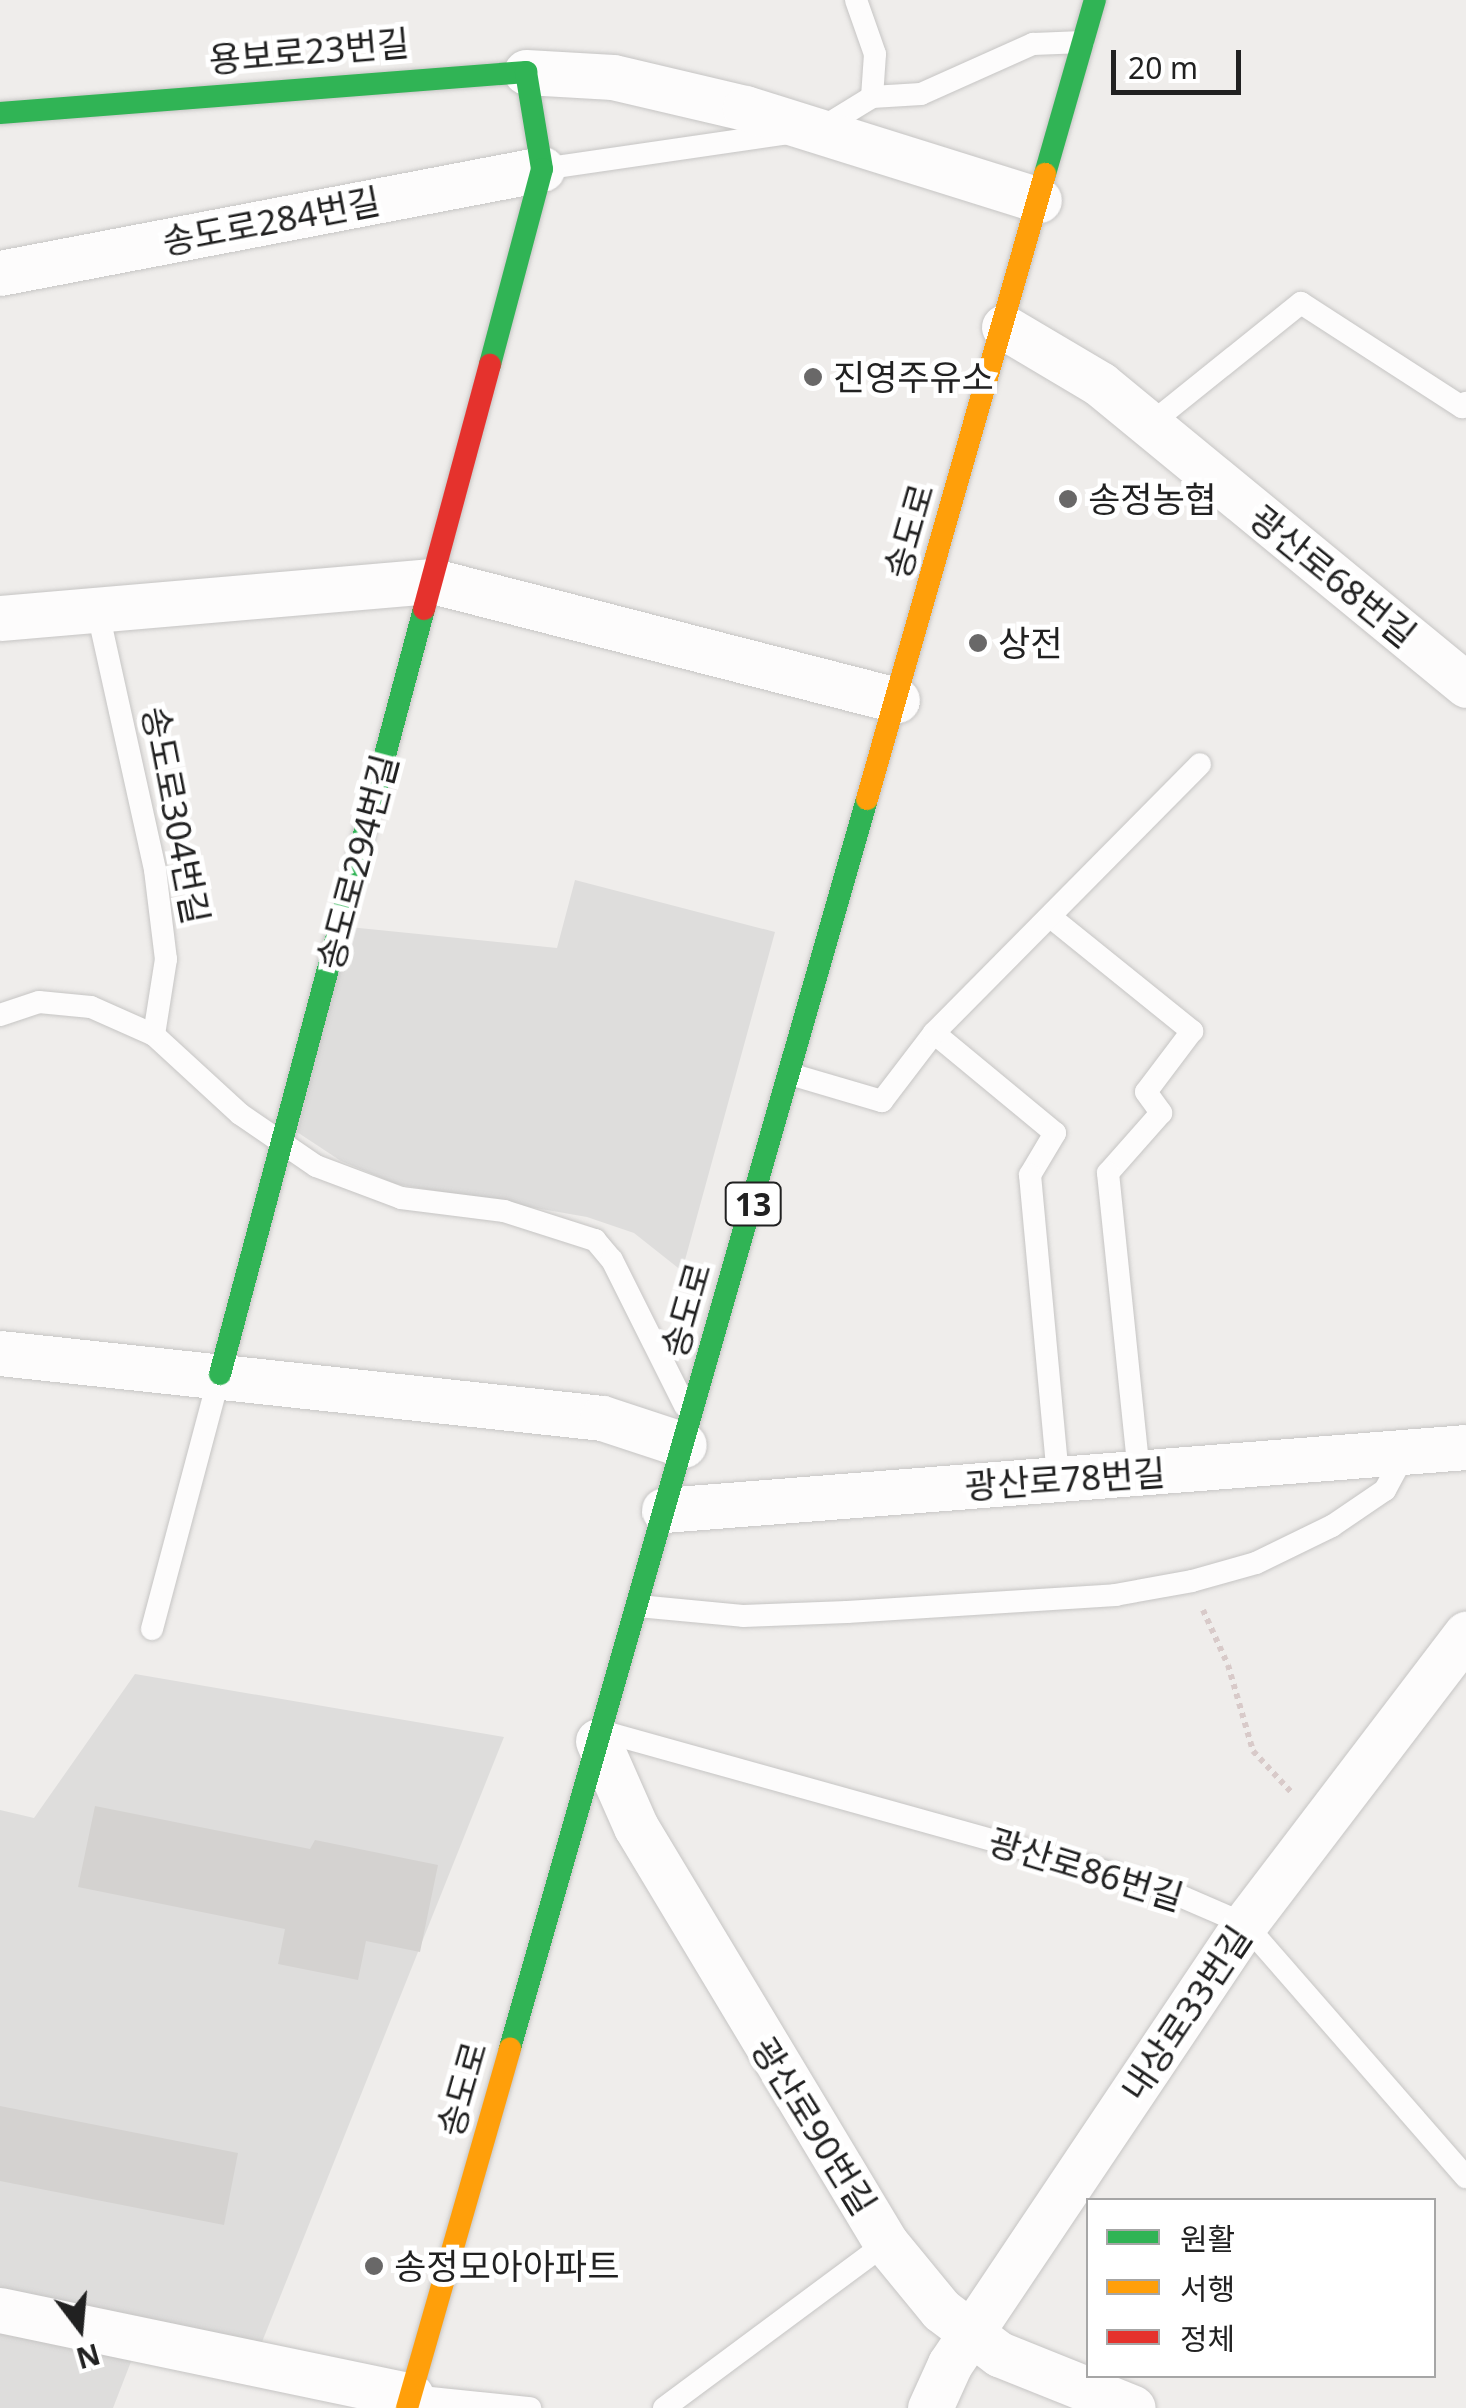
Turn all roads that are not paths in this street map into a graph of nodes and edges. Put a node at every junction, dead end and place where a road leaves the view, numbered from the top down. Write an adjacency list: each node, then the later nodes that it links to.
1 (856, 0): 5 (lane)
2 (1095, 0): 3 (main road, 송도로 / 13)
3 (1083, 42): 5 (lane); 9 (main road, 송도로 / 13)
4 (526, 72): 6 (main road, 용보로23번길); 7 (street); 8 (main road)
5 (872, 97): 7 (lane)
6 (0, 113)
7 (816, 130): 8 (lane); 9 (street)
8 (542, 170): 10 (street, 송도로284번길); 14 (main road, 송도로294번길)
9 (1038, 200): 11 (main road, 송도로 / 13)
10 (0, 274)
11 (1004, 326): 13 (street, 광산로68번길); 18 (main road, 송도로 / 13)
12 (1466, 403): 13 (lane)
13 (1150, 425): 17 (street, 광산로68번길)
14 (433, 581): 15 (street); 18 (street); 25 (main road, 송도로294번길)
15 (98, 608): 16 (street); 23 (lane, 송도로304번길)
16 (0, 618)
17 (1466, 685)
18 (897, 700): 24 (main road, 송도로 / 13)
19 (1200, 764): 20 (lane)
20 (1053, 920): 22 (lane); 31 (lane)
21 (0, 1015): 23 (lane)
22 (934, 1033): 24 (lane); 32 (lane)
23 (154, 1035): 25 (lane)
24 (790, 1074): 28 (main road, 송도로 / 13)
25 (282, 1144): 27 (main road); 28 (lane)
26 (0, 1353): 27 (street)
27 (220, 1374): 28 (street); 35 (lane)
28 (687, 1431): 33 (main road, 송도로 / 13)
29 (1466, 1447): 30 (street, 광산로78번길)
30 (1406, 1452): 31 (street, 광산로78번길); 34 (lane)
31 (1140, 1473): 32 (street, 광산로78번길)
32 (1058, 1479): 33 (street, 광산로78번길)
33 (664, 1510): 34 (main road, 송도로 / 13)
34 (638, 1606): 37 (main road, 송도로 / 13)
35 (152, 1629)
36 (1466, 1634): 38 (street, 내상로33번길)
37 (600, 1736): 38 (lane, 광산로86번길); 40 (street, 광산로90번길); 43 (main road, 송도로 / 13)
38 (1245, 1924): 39 (lane, 광산로86번길); 42 (street, 내상로33번길)
39 (1466, 2177)
40 (886, 2243): 42 (street, 광산로90번길); 45 (lane)
41 (0, 2310): 43 (street)
42 (974, 2329): 46 (street, 내상로33번길); 47 (street, 광산로90번길)
43 (409, 2402): 44 (lane)
44 (530, 2408)
45 (664, 2408)
46 (930, 2408)
47 (1133, 2408)

